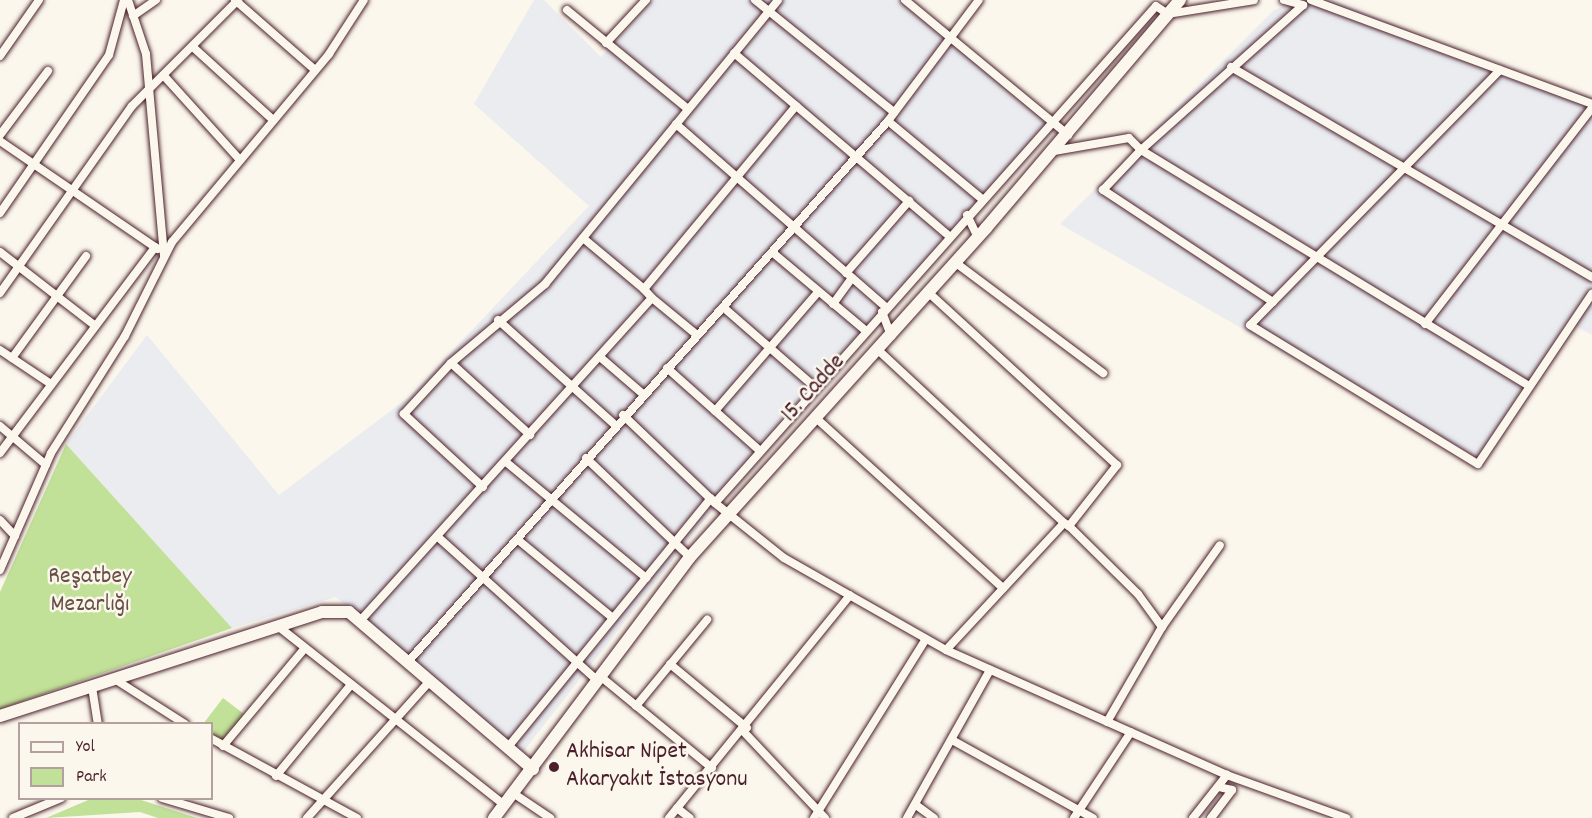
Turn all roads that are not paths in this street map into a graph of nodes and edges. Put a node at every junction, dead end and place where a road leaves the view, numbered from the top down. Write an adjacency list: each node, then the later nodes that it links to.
1 (39, 0): 24 (street)
2 (126, 0): 19 (street); 46 (street)
3 (156, 0): 19 (street)
4 (364, 0): 26 (street)
5 (646, 0): 21 (street)
6 (754, 0): 17 (street)
7 (778, 0): 17 (street)
8 (905, 0): 20 (street)
9 (979, 0): 20 (street)
10 (1180, 0): 18 (main road, 15. Cadde)
11 (1254, 0): 18 (street)
12 (1284, 0): 15 (street)
13 (1310, 0): 15 (street); 27 (street)
14 (236, 1): 22 (street); 26 (street)
15 (1301, 7): 25 (street)
16 (567, 10): 21 (street)
17 (768, 12): 23 (street); 34 (street)
18 (1168, 14): 38 (street); 40 (main road, 15. Cadde)
19 (134, 16): 30 (street)
20 (950, 39): 34 (street); 38 (street)
21 (606, 43): 33 (street)
22 (194, 48): 29 (street); 35 (street)
23 (734, 53): 31 (street); 33 (street)
24 (0, 56)
25 (1231, 67): 42 (street); 47 (street)
26 (315, 70): 35 (street)
27 (1500, 70): 32 (street); 47 (street)
28 (48, 72): 39 (street)
29 (165, 77): 30 (street); 45 (street)
30 (151, 92): 49 (street); 63 (street)
31 (796, 106): 44 (street); 48 (street)
32 (1592, 106): 54 (street)
33 (688, 109): 37 (street)
34 (894, 112): 36 (street)
35 (273, 120): 45 (street)
36 (888, 121): 44 (street); 50 (street)
37 (676, 124): 48 (street); 57 (street)
38 (1050, 125): 40 (street); 50 (street)
39 (0, 135)
40 (1068, 135): 43 (main road, 15. Cadde)
41 (0, 141): 46 (street)
42 (1141, 150): 43 (street); 64 (street); 76 (street)
43 (1054, 151): 58 (main road, 15. Cadde)
44 (856, 157): 51 (street); 55 (street)
45 (240, 160): 63 (street)
46 (34, 166): 49 (street); 52 (street)
47 (1404, 168): 54 (street); 64 (street)
48 (738, 181): 55 (street); 69 (street)
49 (70, 192): 59 (street); 66 (street)
50 (982, 199): 53 (street)
51 (909, 201): 56 (street); 67 (street)
52 (0, 213)
53 (967, 215): 56 (street); 58 (street)
54 (1499, 223): 68 (street); 81 (street)
55 (793, 228): 61 (street); 67 (street)
56 (949, 236): 79 (street)
57 (583, 238): 69 (street); 80 (street)
58 (978, 238): 65 (main road, 15. Cadde)
59 (155, 247): 63 (street); 82 (street)
60 (0, 252): 66 (street)
61 (771, 252): 70 (street); 78 (street)
62 (86, 256): 74 (street)
63 (165, 257): 110 (street)
64 (1314, 257): 76 (street); 81 (street)
65 (956, 263): 72 (main road, 15. Cadde); 93 (street)
66 (18, 266): 71 (street); 74 (street)
67 (849, 276): 77 (street); 79 (street)
68 (1592, 277)
69 (644, 289): 75 (street)
70 (818, 292): 77 (street); 86 (street)
71 (0, 293)
72 (929, 293): 85 (main road, 15. Cadde); 116 (street)
73 (1592, 294): 95 (street)
74 (57, 296): 82 (street); 90 (street)
75 (652, 298): 84 (street); 89 (street)
76 (1273, 302): 95 (street)
77 (833, 304): 83 (street)
78 (723, 307): 84 (street); 86 (street)
79 (884, 310): 83 (street); 85 (street)
80 (498, 320): 91 (street); 96 (street)
81 (1425, 324): 95 (street)
82 (94, 325): 94 (street)
83 (866, 331): 97 (street)
84 (698, 335): 92 (street)
85 (891, 336): 88 (main road, 15. Cadde)
86 (770, 348): 97 (street); 99 (street)
87 (0, 350): 90 (street)
88 (878, 350): 101 (main road, 15. Cadde); 116 (street)
89 (600, 357): 96 (street); 98 (street)
90 (12, 358): 94 (street)
91 (451, 363): 104 (street); 111 (street)
92 (667, 368): 98 (street); 99 (street)
93 (1103, 373)
94 (51, 384): 105 (street)
95 (1528, 386)
96 (572, 388): 102 (street); 104 (street)
97 (816, 388): 106 (street)
98 (643, 394): 100 (street)
99 (715, 411): 106 (street)
100 (623, 416): 102 (street); 113 (street)
101 (816, 418): 114 (main road, 15. Cadde); 126 (street)
102 (615, 425): 108 (street)
103 (0, 426): 105 (street)
104 (530, 435): 109 (street)
105 (13, 437): 107 (street); 110 (street)
106 (760, 451): 113 (street)
107 (0, 453)
108 (586, 458): 112 (street); 120 (street)
109 (506, 462): 111 (street); 112 (street)
110 (46, 465): 117 (street)
111 (483, 487): 118 (street)
112 (550, 499): 119 (street); 125 (street)
113 (713, 500): 114 (street); 120 (street)
114 (731, 512): 122 (main road, 15. Cadde); 127 (street)
115 (0, 520): 117 (street)
116 (1066, 525): 126 (street); 132 (street)
117 (15, 536): 123 (street)
118 (438, 537): 124 (street); 130 (street)
119 (517, 539): 124 (street); 128 (street)
120 (675, 541): 122 (street); 125 (street)
121 (1220, 545): 132 (street)
122 (690, 557): 140 (main road, 15. Cadde)
123 (0, 570)
124 (486, 576): 136 (street); 137 (street)
125 (646, 578): 128 (street)
126 (1003, 588): 135 (street)
127 (850, 596): 133 (street); 151 (street)
128 (613, 618): 137 (street)
129 (707, 620): 138 (street)
130 (360, 621): 131 (main road); 136 (main road)
131 (279, 627): 134 (street); 141 (main road)
132 (1162, 627): 150 (street)
133 (926, 639): 135 (street); 170 (street)
134 (304, 649): 144 (street); 155 (street)
135 (946, 650): 139 (street)
136 (407, 663): 142 (main road)
137 (577, 663): 140 (street); 156 (street)
138 (670, 664): 145 (street); 151 (street)
139 (990, 670): 150 (street); 154 (street)
140 (599, 678): 145 (street); 158 (main road, 15. Cadde)
141 (116, 680): 143 (main road); 149 (street)
142 (429, 682): 147 (street); 156 (main road)
143 (92, 687): 146 (main road); 148 (street)
144 (349, 687): 147 (street); 160 (street)
145 (636, 706): 157 (street)
146 (0, 716)
147 (395, 720): 165 (street); 166 (street)
148 (98, 722)
149 (183, 722)
150 (1107, 722): 152 (street)
151 (745, 730): 157 (street); 170 (street)
152 (1131, 732): 159 (street); 169 (street)
153 (213, 740): 155 (street)
154 (952, 740): 167 (street); 169 (street)
155 (223, 746): 160 (street)
156 (508, 747): 158 (main road)
157 (712, 768): 168 (street)
158 (533, 769): 162 (main road, 15. Cadde)
159 (1227, 775): 161 (street); 171 (street)
160 (276, 776): 165 (street)
161 (1219, 787): 183 (street); 184 (street)
162 (513, 793): 166 (main road, 15. Cadde); 177 (street)
163 (56, 800): 172 (street)
164 (169, 800): 173 (street)
165 (323, 800): 174 (street); 175 (street)
166 (504, 805): 176 (main road, 15. Cadde)
167 (916, 805): 180 (street); 181 (street)
168 (677, 808): 178 (street); 179 (street)
169 (1076, 815): 182 (street)
170 (819, 816)
171 (1340, 817)
172 (13, 818)
173 (229, 818)
174 (307, 818)
175 (357, 818)
176 (494, 818)
177 (550, 818)
178 (669, 818)
179 (690, 818)
180 (907, 818)
181 (934, 818)
182 (1093, 818)
183 (1193, 818)
184 (1211, 818)

